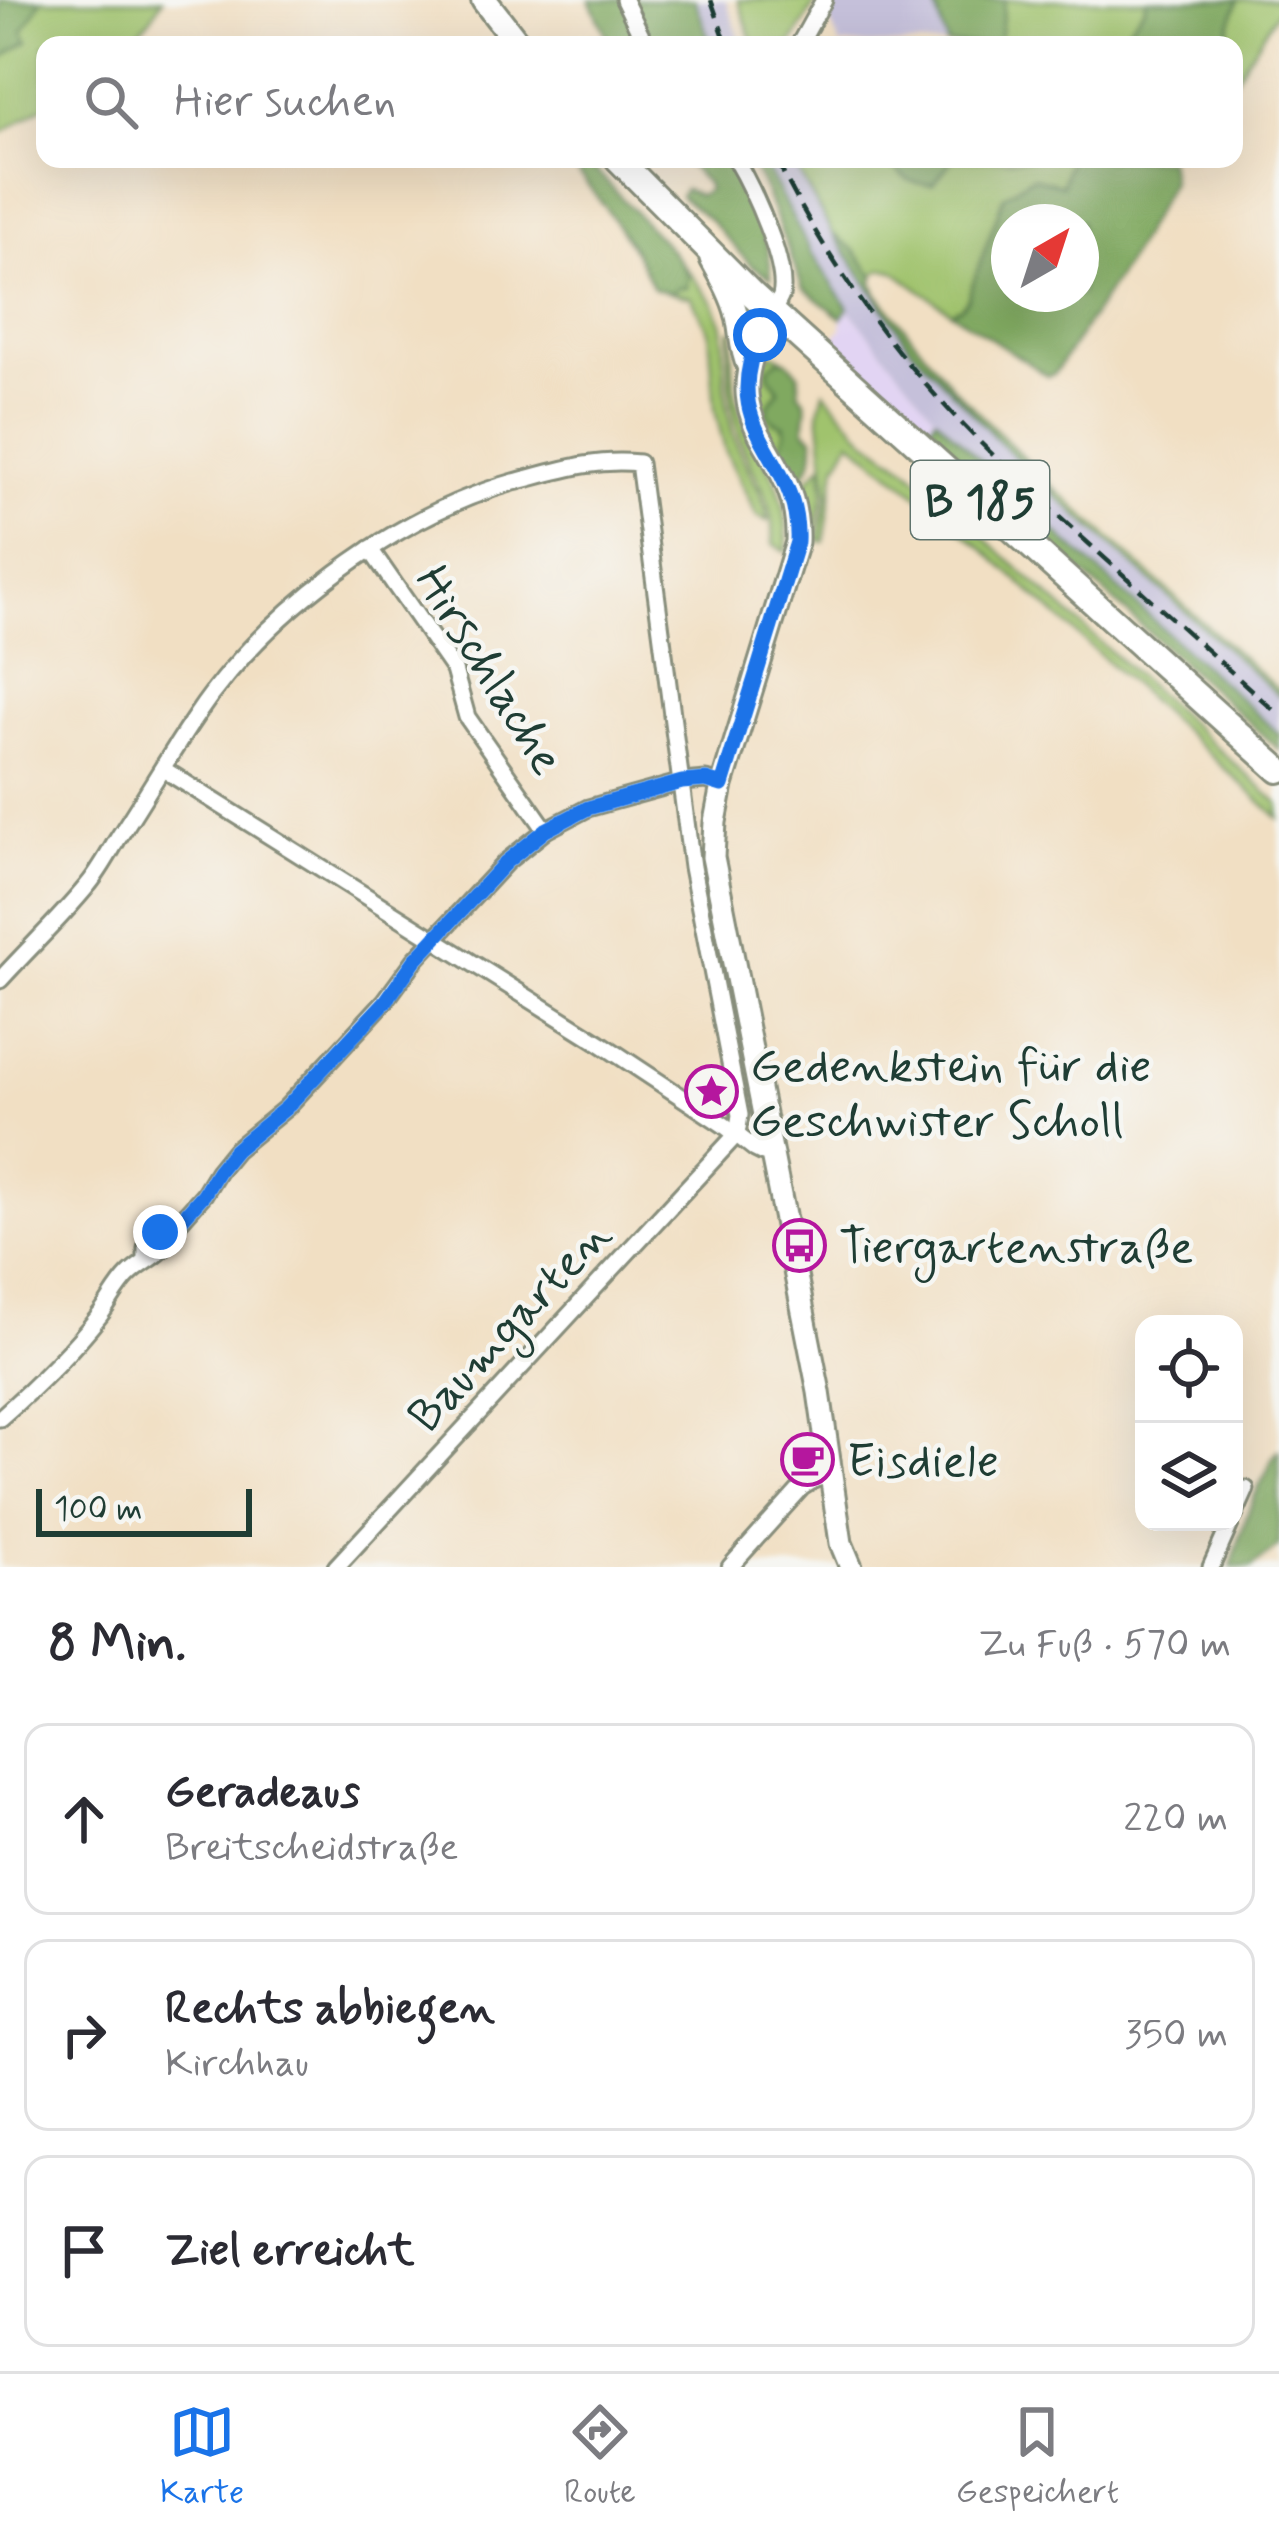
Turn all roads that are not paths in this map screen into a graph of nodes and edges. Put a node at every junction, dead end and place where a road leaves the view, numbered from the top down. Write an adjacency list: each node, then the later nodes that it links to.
1 (484, 0): 4 (main road)
2 (625, 0): 5 (street)
3 (824, 0): 6 (street)
4 (512, 36)
5 (642, 36)
6 (804, 36)
7 (626, 168): 9 (main road, B 185)
8 (740, 168): 10 (street)
9 (708, 253): 10 (main road, B 185); 11 (street)
10 (772, 313): 11 (street); 14 (main road, B 185)
11 (748, 366): 16 (street)
12 (370, 549): 13 (street); 15 (street); 17 (street, Hirschlache)
13 (163, 770): 18 (street); 19 (street)
14 (1279, 770)
15 (682, 782): 16 (street); 17 (street); 20 (street)
16 (722, 785): 21 (street)
17 (546, 830): 18 (street)
18 (435, 938): 20 (street); 22 (street)
19 (0, 980)
20 (737, 1134): 21 (street); 27 (street, Baumgarten)
21 (772, 1152): 23 (street)
22 (0, 1418)
23 (832, 1475): 28 (street); 29 (street)
24 (1246, 1489): 25 (street)
25 (1243, 1496)
26 (1228, 1531): 30 (street)
27 (336, 1567)
28 (730, 1567)
29 (851, 1567)
30 (1211, 1567)

